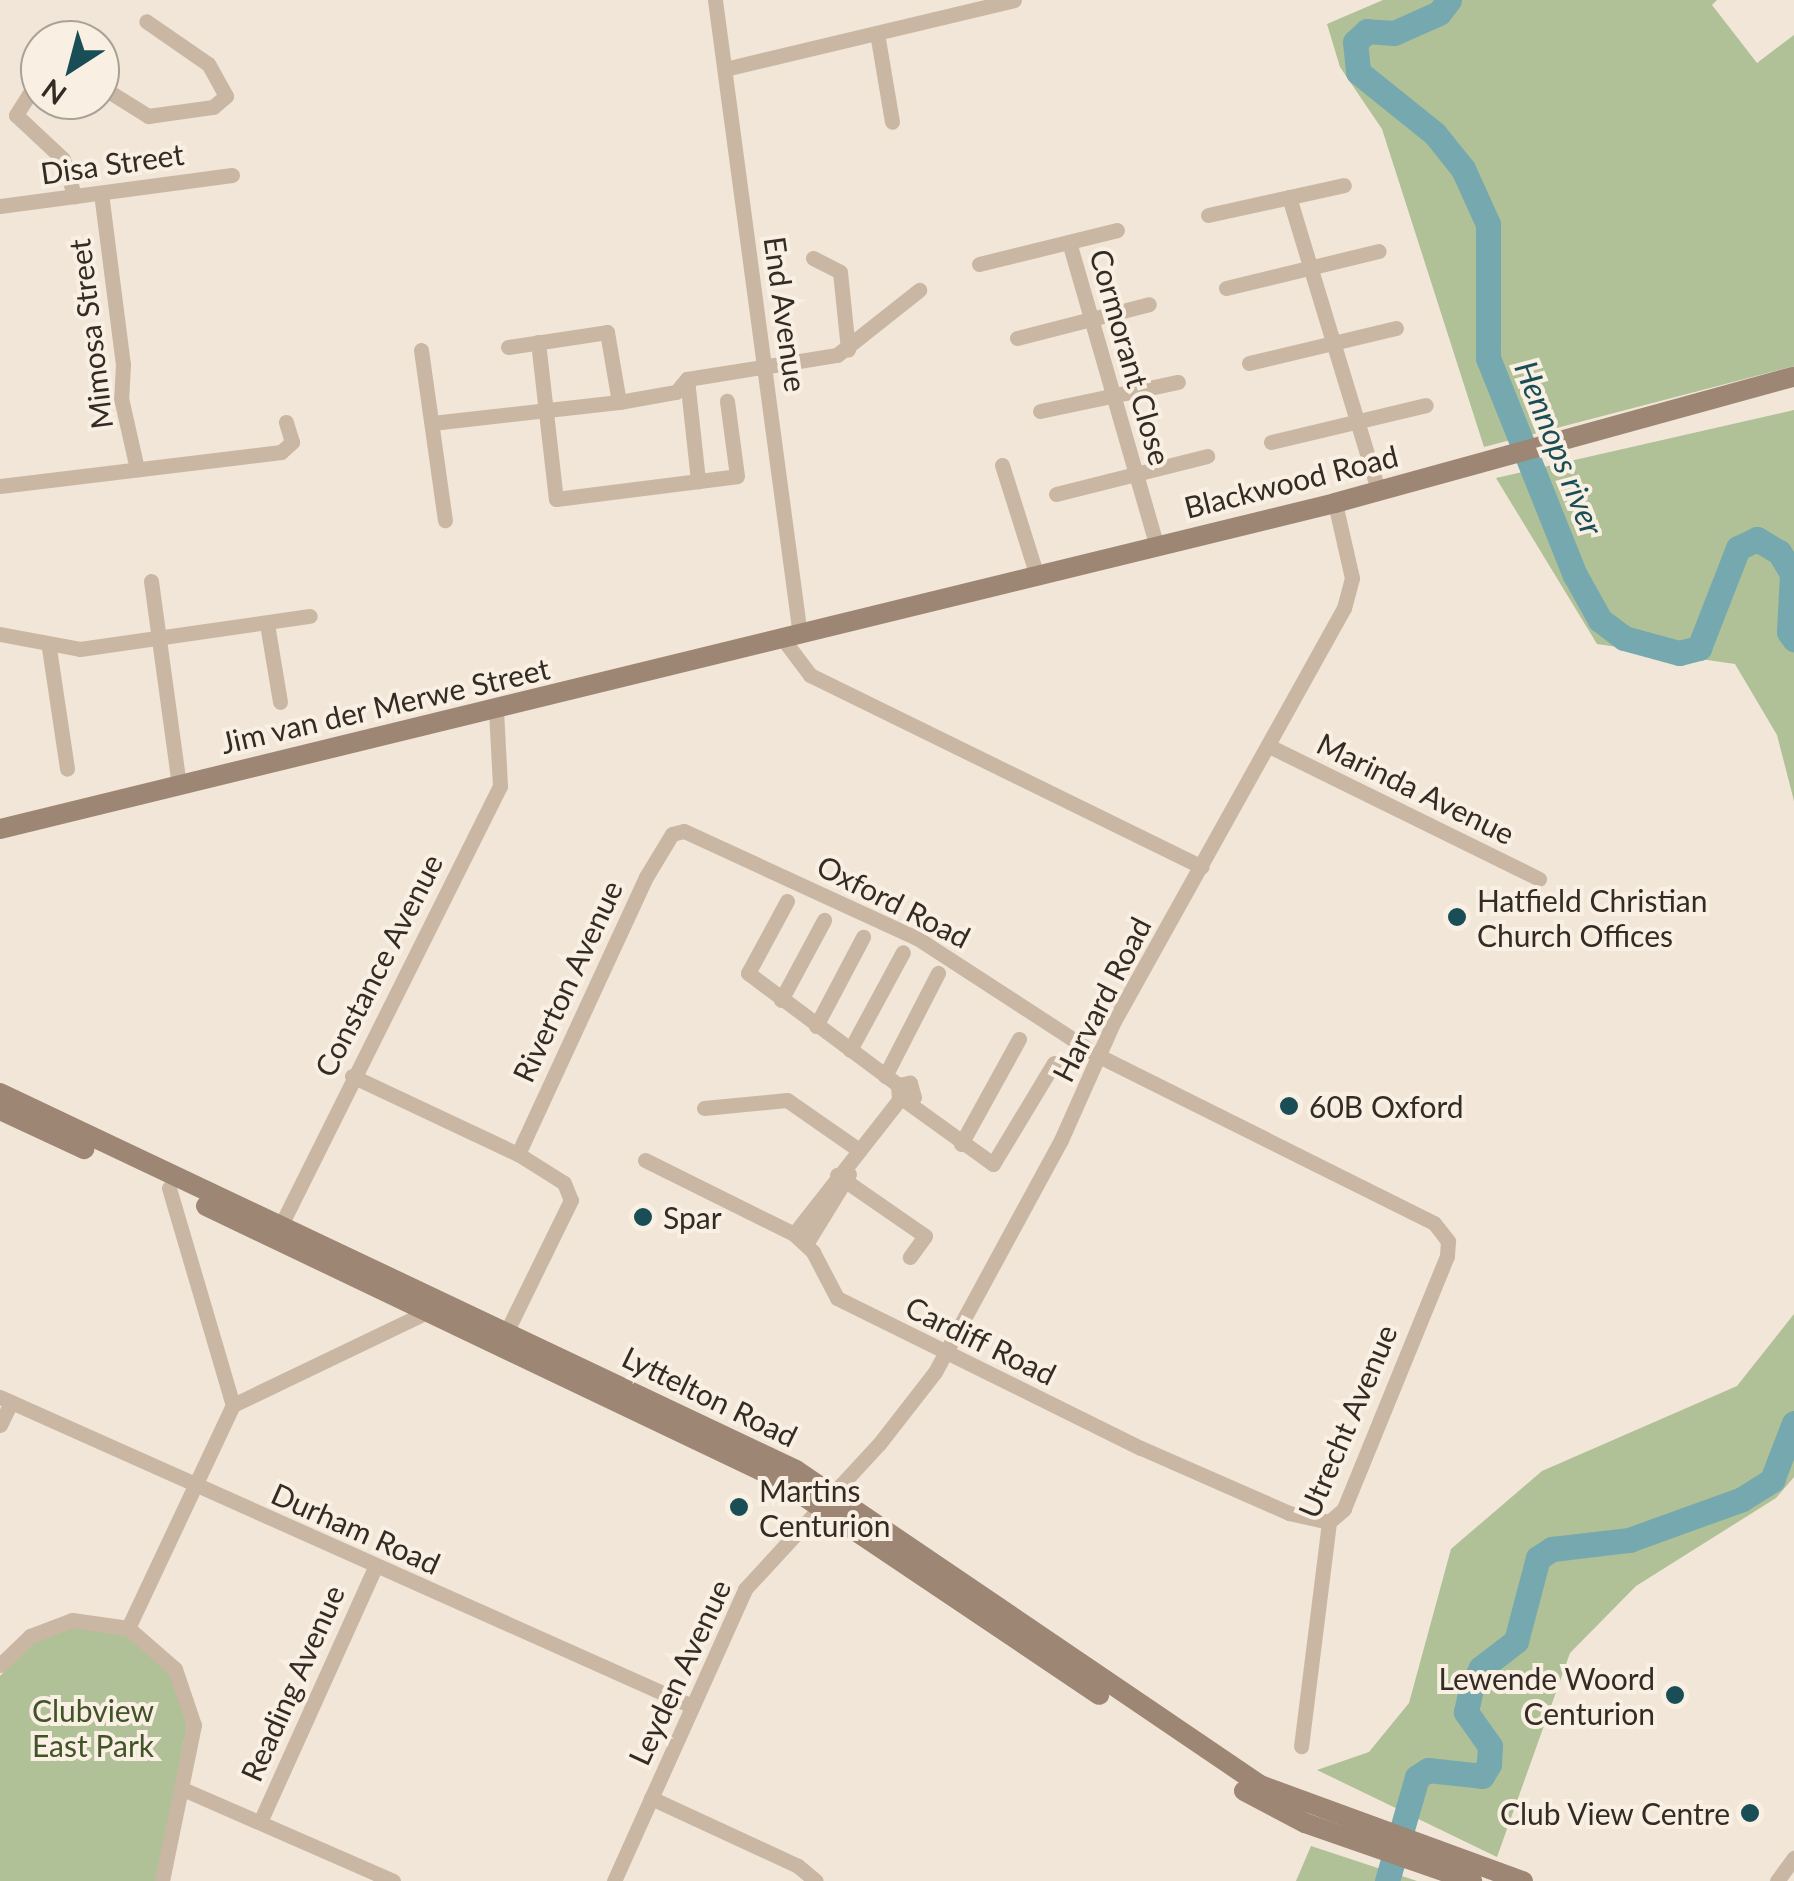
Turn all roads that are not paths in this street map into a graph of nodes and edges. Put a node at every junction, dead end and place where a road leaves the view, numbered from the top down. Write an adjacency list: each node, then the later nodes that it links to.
1 (715, 0): 5 (street, End Avenue)
2 (1014, 0): 4 (street)
3 (146, 21): 6 (street)
4 (877, 33): 5 (street); 8 (street)
5 (725, 68): 34 (street, End Avenue)
6 (120, 98)
7 (21, 120): 12 (street)
8 (892, 122)
9 (232, 174): 11 (street, Disa Street)
10 (1344, 185): 13 (street)
11 (100, 193): 12 (street, Disa Street); 50 (street, Mimosa Street)
12 (74, 196): 14 (street, Disa Street)
13 (1289, 197): 15 (street); 21 (street)
14 (0, 206)
15 (1208, 215)
16 (1117, 230): 17 (street)
17 (1068, 242): 20 (street); 25 (street, Cormorant Close)
18 (1380, 251): 21 (street)
19 (813, 258): 32 (street)
20 (980, 264)
21 (1312, 269): 22 (street); 29 (street)
22 (1226, 288)
23 (918, 290): 32 (street)
24 (1149, 304): 25 (street)
25 (1091, 320): 27 (street); 38 (street, Cormorant Close)
26 (1396, 328): 29 (street)
27 (1017, 338)
28 (538, 342): 30 (street); 40 (street); 42 (street)
29 (1336, 343): 33 (street); 44 (street)
30 (508, 347)
31 (421, 350): 46 (street)
32 (848, 350): 34 (street)
33 (1250, 363)
34 (766, 367): 36 (street); 64 (street, End Avenue)
35 (1794, 376): 54 (main road, Blackwood Road)
36 (687, 379): 40 (street); 52 (street)
37 (1178, 382): 38 (street)
38 (1114, 396): 43 (street); 51 (street, Cormorant Close)
39 (726, 401): 52 (street)
40 (619, 402): 42 (street)
41 (1426, 404): 44 (street)
42 (546, 410): 46 (street); 52 (street)
43 (1040, 412)
44 (1357, 420): 47 (street); 54 (street)
45 (286, 422): 50 (street)
46 (432, 423): 57 (street)
47 (1271, 442)
48 (1207, 456): 51 (street)
49 (1002, 465): 59 (street)
50 (137, 469): 53 (street)
51 (1135, 474): 55 (street); 58 (street, Cormorant Close)
52 (698, 481)
53 (0, 486)
54 (1378, 490): 56 (main road, Blackwood Road)
55 (1056, 494)
56 (1335, 503): 58 (main road, Blackwood Road); 69 (street, Harvard Road)
57 (445, 520)
58 (1157, 546): 59 (main road, Blackwood Road)
59 (1038, 576): 64 (main road, Blackwood Road)
60 (151, 581): 65 (street)
61 (310, 616): 62 (street)
62 (267, 624): 65 (street); 67 (street)
63 (0, 634): 66 (street)
64 (792, 638): 68 (main road, Jim van der Merwe Street); 74 (street)
65 (158, 640): 66 (street); 71 (street)
66 (49, 648): 70 (street)
67 (280, 702)
68 (496, 710): 71 (main road, Jim van der Merwe Street); 87 (street, Constance Avenue)
69 (1269, 746): 74 (street, Harvard Road); 75 (street, Marinda Avenue)
70 (67, 769)
71 (179, 785): 72 (main road, Jim van der Merwe Street)
72 (0, 830)
73 (672, 834): 85 (street, Oxford Road); 94 (street, Riverton Avenue)
74 (1202, 867): 85 (street, Harvard Road)
75 (1539, 879)
76 (786, 901): 81 (street)
77 (824, 920): 81 (street)
78 (863, 937): 82 (street)
79 (903, 952): 84 (street)
80 (938, 973): 88 (street)
81 (781, 1000): 82 (street)
82 (816, 1026): 84 (street)
83 (1018, 1039): 92 (street)
84 (850, 1050): 88 (street)
85 (1098, 1056): 102 (street, Oxford Road); 106 (street, Harvard Road)
86 (1054, 1062): 92 (street)
87 (352, 1076): 94 (street); 99 (street, Constance Avenue)
88 (897, 1091): 92 (street); 93 (street)
89 (0, 1093): 99 (main road, Lyttelton Road)
90 (704, 1108): 93 (street)
91 (0, 1110): 97 (main road, Lyttelton Road)
92 (960, 1144)
93 (860, 1150): 96 (street)
94 (518, 1154): 105 (street)
95 (644, 1160): 101 (street)
96 (845, 1174): 100 (street); 101 (street)
97 (169, 1188): 99 (main road, Lyttelton Road); 108 (street)
98 (937, 1220): 100 (street)
99 (277, 1232): 104 (main road, Lyttelton Road)
100 (925, 1236): 103 (street)
101 (800, 1239): 106 (street, Cardiff Road)
102 (1448, 1242): 112 (street, Utrecht Avenue)
103 (910, 1257)
104 (437, 1308): 105 (main road, Lyttelton Road); 108 (street)
105 (503, 1339): 111 (main road, Lyttelton Road)
106 (945, 1355): 111 (street, Harvard Road); 112 (street, Cardiff Road)
107 (5, 1399): 109 (street); 110 (street, Durham Road)
108 (234, 1405): 110 (street)
109 (0, 1425)
110 (194, 1487): 113 (street, Durham Road); 114 (street)
111 (828, 1499): 116 (street, Leyden Avenue); 122 (main road, Lyttelton Road)
112 (1328, 1522): 117 (street, Utrecht Avenue)
113 (375, 1567): 116 (street, Durham Road); 120 (street, Reading Avenue)
114 (128, 1628): 115 (street); 118 (street)
115 (0, 1665)
116 (692, 1706): 119 (street, Leyden Avenue)
117 (1301, 1746)
118 (185, 1790): 120 (street); 123 (street)
119 (651, 1798): 125 (street, Leyden Avenue); 126 (street)
120 (260, 1822): 124 (street)
121 (1794, 1858): 129 (street)
122 (1436, 1860): 127 (main road, Lyttelton Road); 128 (main road, Lyttelton Road)
123 (162, 1881)
124 (393, 1881)
125 (614, 1881)
126 (816, 1881)
127 (1472, 1881)
128 (1523, 1881)
129 (1776, 1881)

